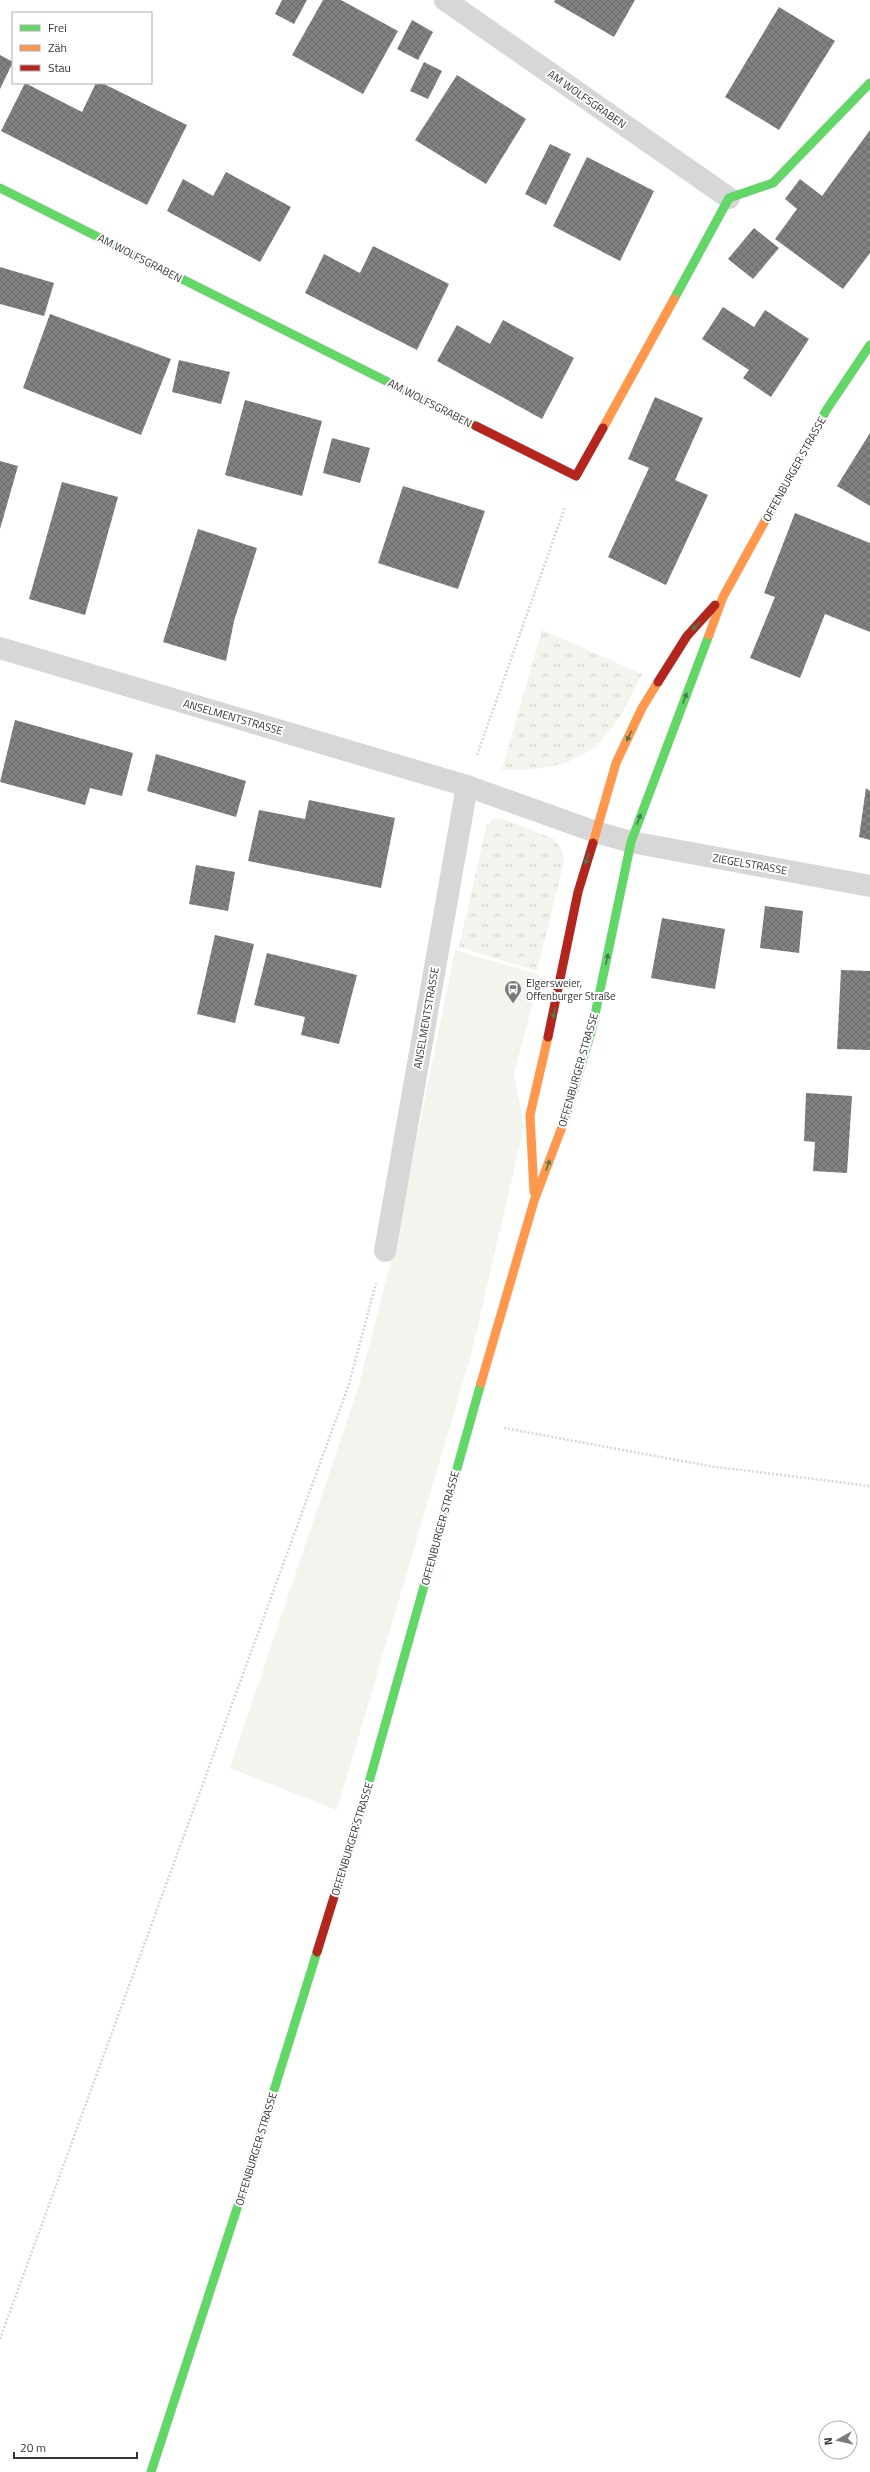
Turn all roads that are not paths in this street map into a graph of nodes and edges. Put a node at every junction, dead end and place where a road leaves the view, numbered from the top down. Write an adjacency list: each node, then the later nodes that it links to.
1 (445, 0): 4 (street, AM WOLFSGRABEN)
2 (870, 83): 4 (street)
3 (0, 188): 4 (street, AM WOLFSGRABEN)
4 (729, 198)
5 (870, 345): 6 (street, OFFENBURGER STRASSE)
6 (723, 597): 9 (street, OFFENBURGER STRASSE, one-way to 9); 10 (street, OFFENBURGER STRASSE, one-way to 6)
7 (0, 648): 8 (street, ANSELMENTSTRASSE)
8 (467, 786): 9 (street, ANSELMENTSTRASSE); 13 (street, ANSELMENTSTRASSE)
9 (596, 832): 10 (street); 12 (street, OFFENBURGER STRASSE, one-way to 12)
10 (631, 842): 11 (street, ZIEGELSTRASSE); 12 (street, OFFENBURGER STRASSE, one-way to 10)
11 (870, 886)
12 (534, 1201): 14 (street, OFFENBURGER STRASSE)
13 (385, 1251)
14 (151, 2472)

